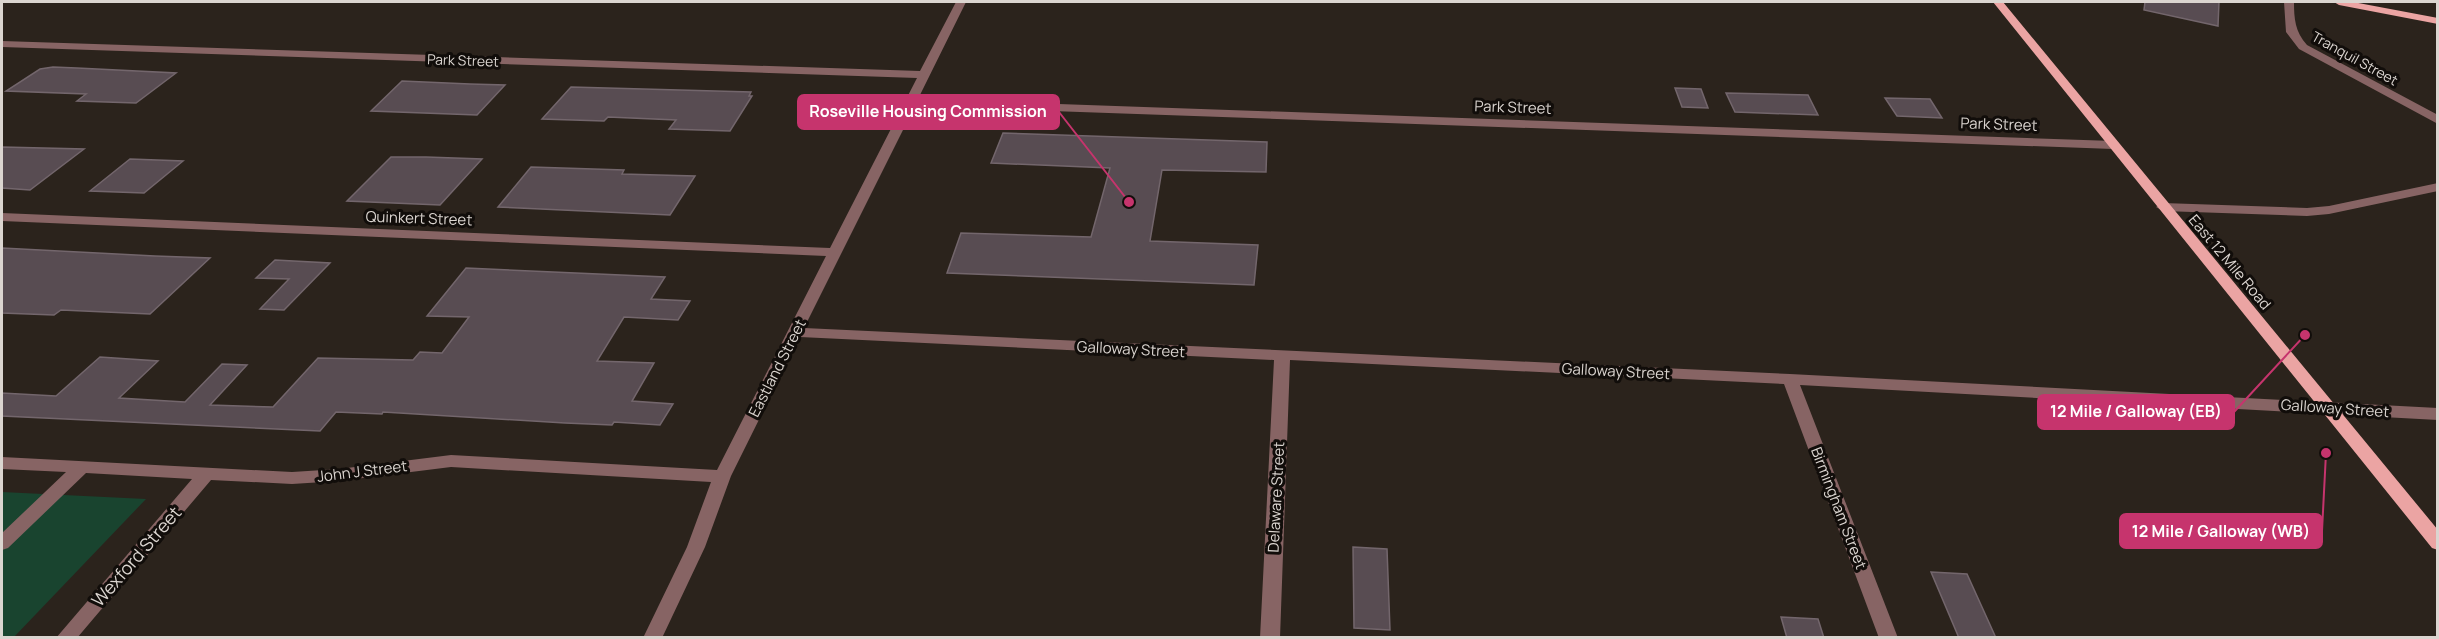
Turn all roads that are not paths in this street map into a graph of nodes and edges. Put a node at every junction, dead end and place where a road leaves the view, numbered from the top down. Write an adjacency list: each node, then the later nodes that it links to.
1 (962, 2): 9 (street)
2 (1998, 2): 12 (main road, East 12 Mile Road)
3 (2289, 2): 11 (street, Tranquil Street)
4 (2339, 2): 6 (main road)
5 (2377, 2): 6 (main road)
6 (2387, 11): 7 (main road)
7 (2438, 21)
8 (2, 44): 9 (street, Park Street)
9 (925, 75): 10 (street, Eastland Street)
10 (911, 102): 12 (street, Park Street); 16 (street, Eastland Street)
11 (2438, 120)
12 (2113, 145): 14 (main road, East 12 Mile Road)
13 (2438, 187): 14 (street)
14 (2163, 207): 20 (main road, East 12 Mile Road)
15 (2, 217): 16 (street, Quinkert Street)
16 (835, 252): 17 (street, Eastland Street)
17 (795, 332): 18 (street, Galloway Street); 25 (street, Eastland Street)
18 (1282, 356): 19 (street, Galloway Street); 30 (street, Delaware Street)
19 (1790, 379): 20 (street, Galloway Street); 31 (street, Birmingham Street)
20 (2327, 407): 21 (street, Galloway Street); 27 (main road, East 12 Mile Road)
21 (2438, 414)
22 (2, 463): 23 (street, John J Street)
23 (82, 467): 24 (street, John J Street); 26 (street)
24 (206, 474): 25 (street, John J Street); 28 (street, Wexford Street)
25 (722, 476): 29 (street, Eastland Street)
26 (2, 543)
27 (2438, 543)
28 (65, 638)
29 (652, 638)
30 (1270, 638)
31 (1889, 638)

